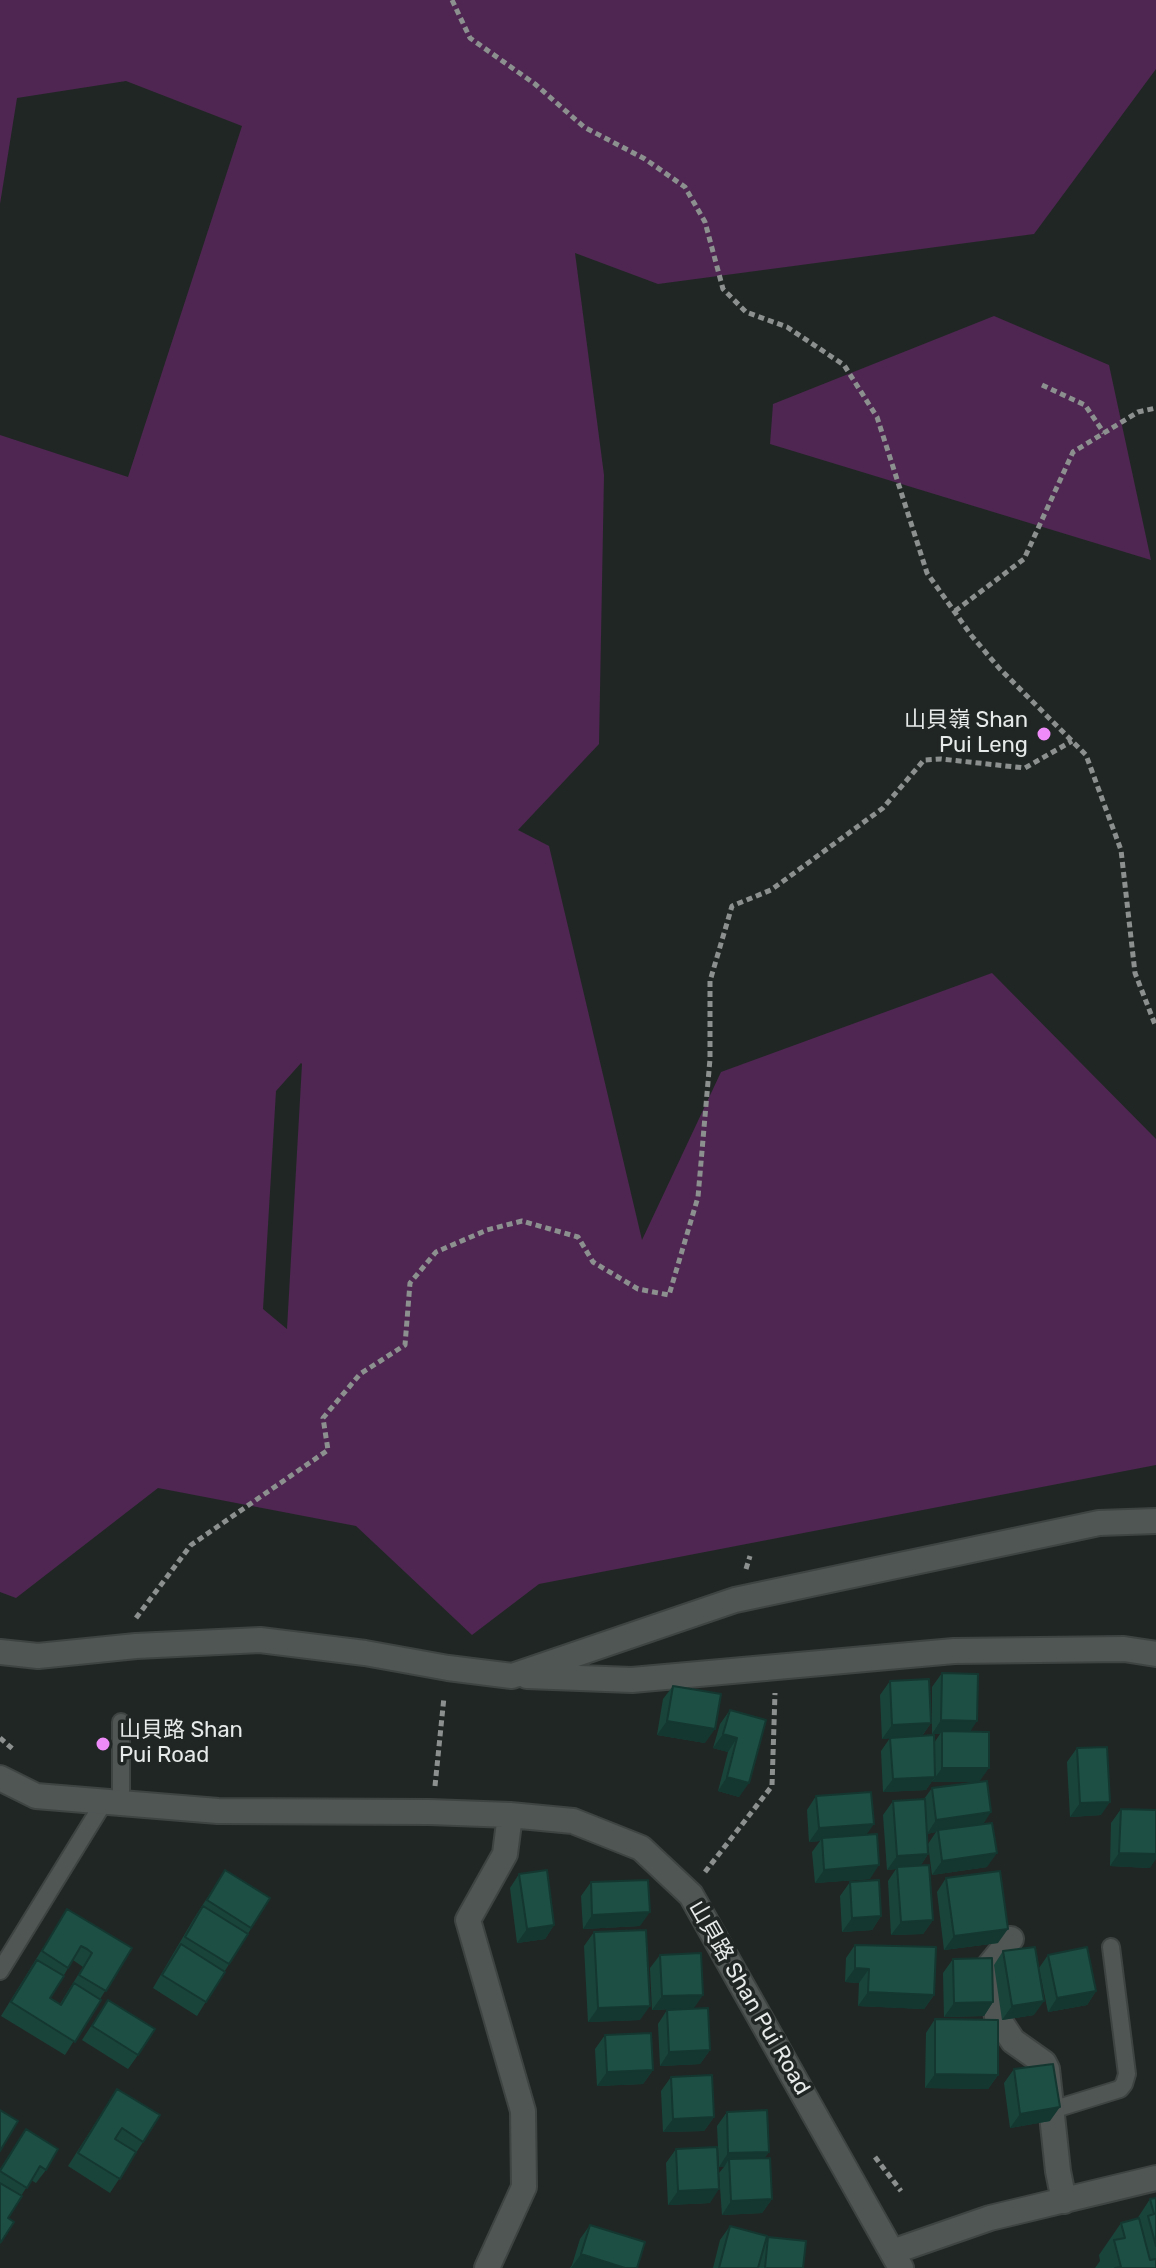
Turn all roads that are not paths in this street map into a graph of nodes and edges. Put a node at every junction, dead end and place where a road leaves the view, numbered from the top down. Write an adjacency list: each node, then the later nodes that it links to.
1 (1156, 1521): 4 (street)
2 (0, 1652): 4 (street)
3 (1156, 1654): 4 (street)
4 (512, 1676)
5 (121, 1722): 7 (lane)
6 (0, 1778): 7 (street, 山貝路 Shan Pui Road)
7 (112, 1803): 8 (street, 山貝路 Shan Pui Road); 11 (lane)
8 (510, 1815): 15 (street, 山貝路 Shan Pui Road); 16 (street)
9 (1011, 1939): 12 (street)
10 (1111, 1947): 12 (lane)
11 (0, 1971)
12 (1052, 2110): 14 (street)
13 (1156, 2178): 14 (street)
14 (1064, 2201): 15 (street)
15 (897, 2260)
16 (487, 2268)

